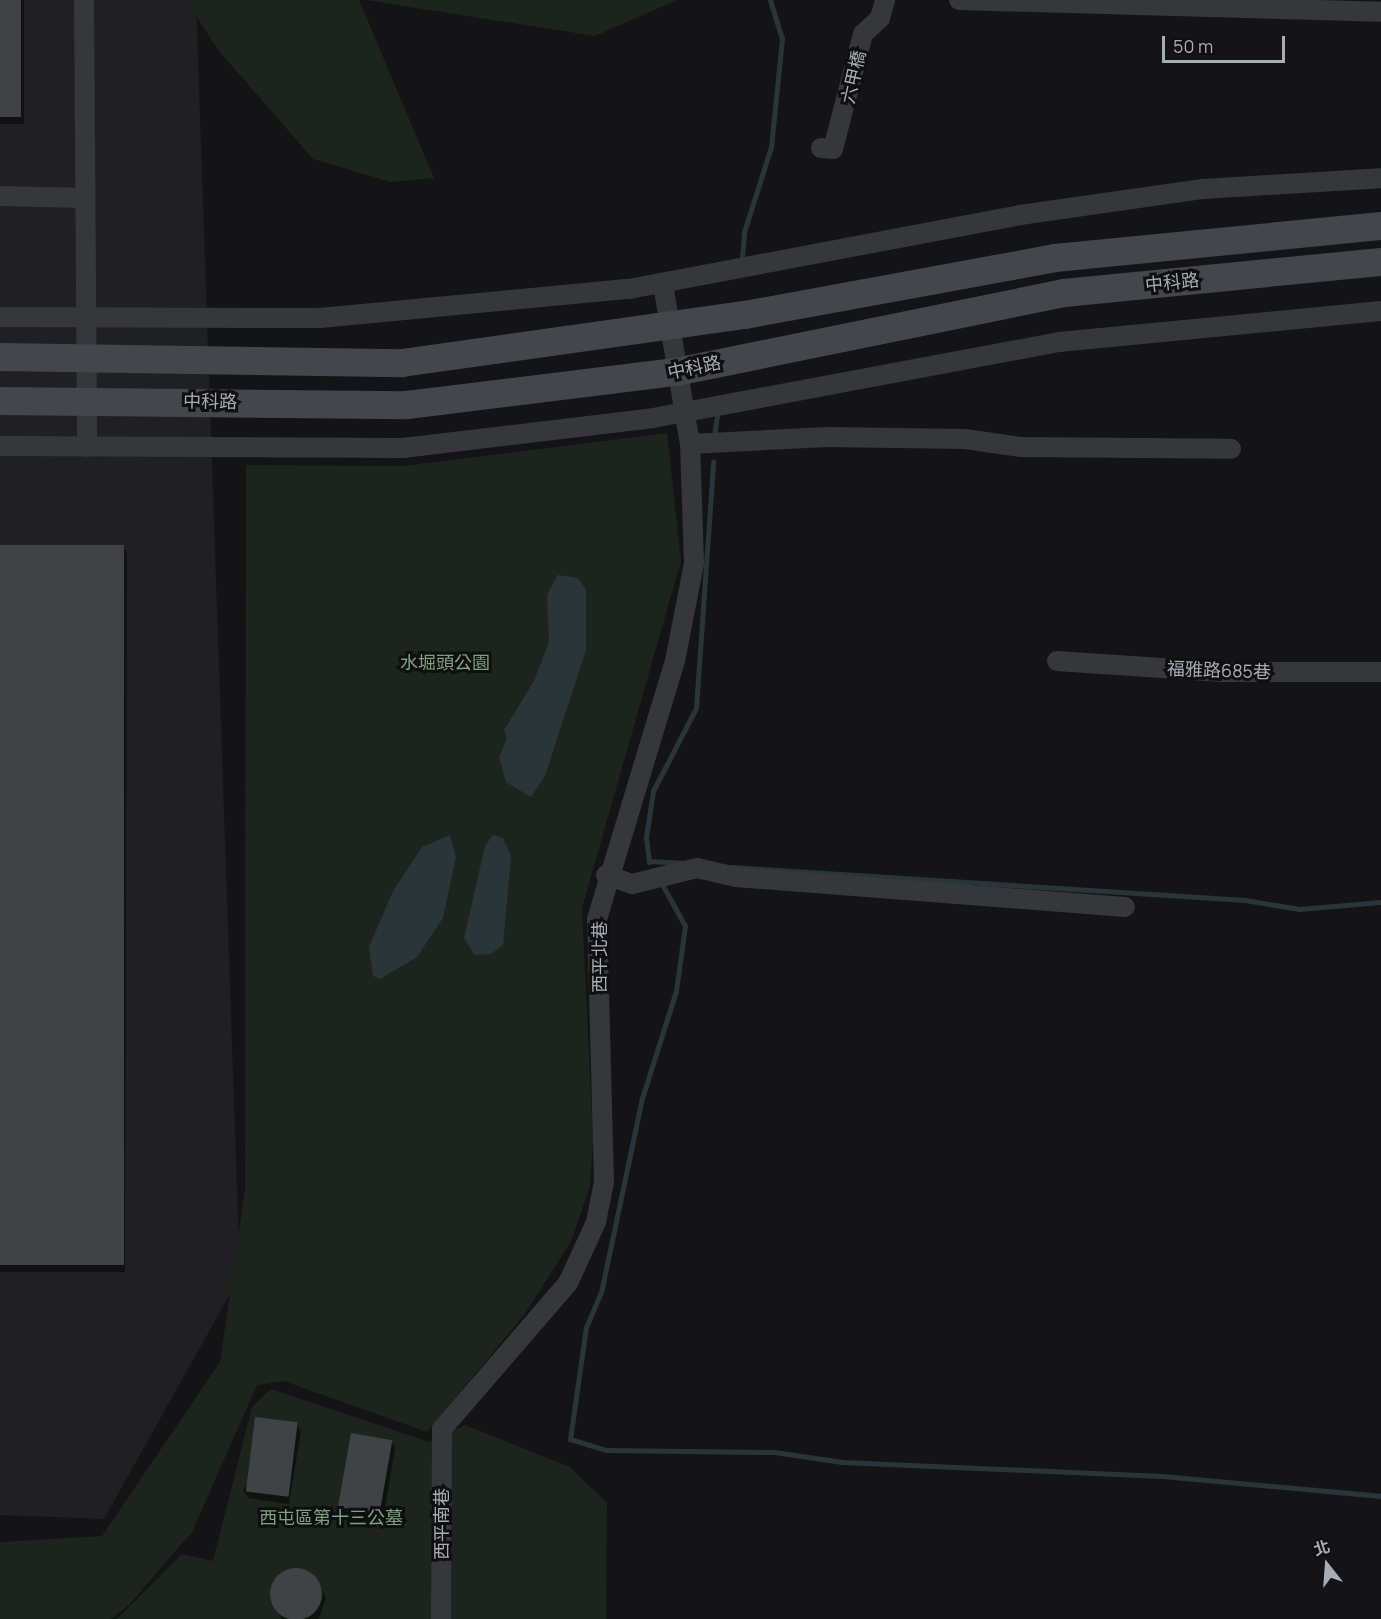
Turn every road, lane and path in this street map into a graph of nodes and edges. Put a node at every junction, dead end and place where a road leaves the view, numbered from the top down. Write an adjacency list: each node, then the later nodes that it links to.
1 (84, 0): 8 (street)
2 (885, 0): 5 (street, 六甲橋)
3 (959, 0): 4 (street)
4 (1381, 12)
5 (821, 148)
6 (1381, 178): 11 (street)
7 (0, 196): 8 (street)
8 (85, 198): 13 (street)
9 (1381, 226): 15 (street)
10 (1381, 262): 18 (street, 中科路)
11 (663, 285): 13 (street); 15 (street, 西平北巷)
12 (1381, 311): 21 (street)
13 (88, 316): 14 (street); 16 (street)
14 (0, 317)
15 (669, 326): 16 (street); 18 (street, 西平北巷)
16 (89, 355): 17 (street); 19 (street)
17 (0, 357)
18 (676, 372): 19 (street, 中科路); 21 (street, 西平北巷)
19 (91, 399): 20 (street, 中科路); 24 (street)
20 (0, 402)
21 (685, 412): 22 (street, 西平北巷); 24 (street)
22 (690, 444): 25 (street); 28 (street, 西平北巷)
23 (0, 446): 24 (street)
24 (87, 447)
25 (1231, 449)
26 (1057, 661): 27 (street, 福雅路685巷)
27 (1381, 672)
28 (606, 875): 29 (street); 30 (street, 西平北巷)
29 (1125, 907)
30 (442, 1429): 31 (street, 西平南巷)
31 (441, 1619)

